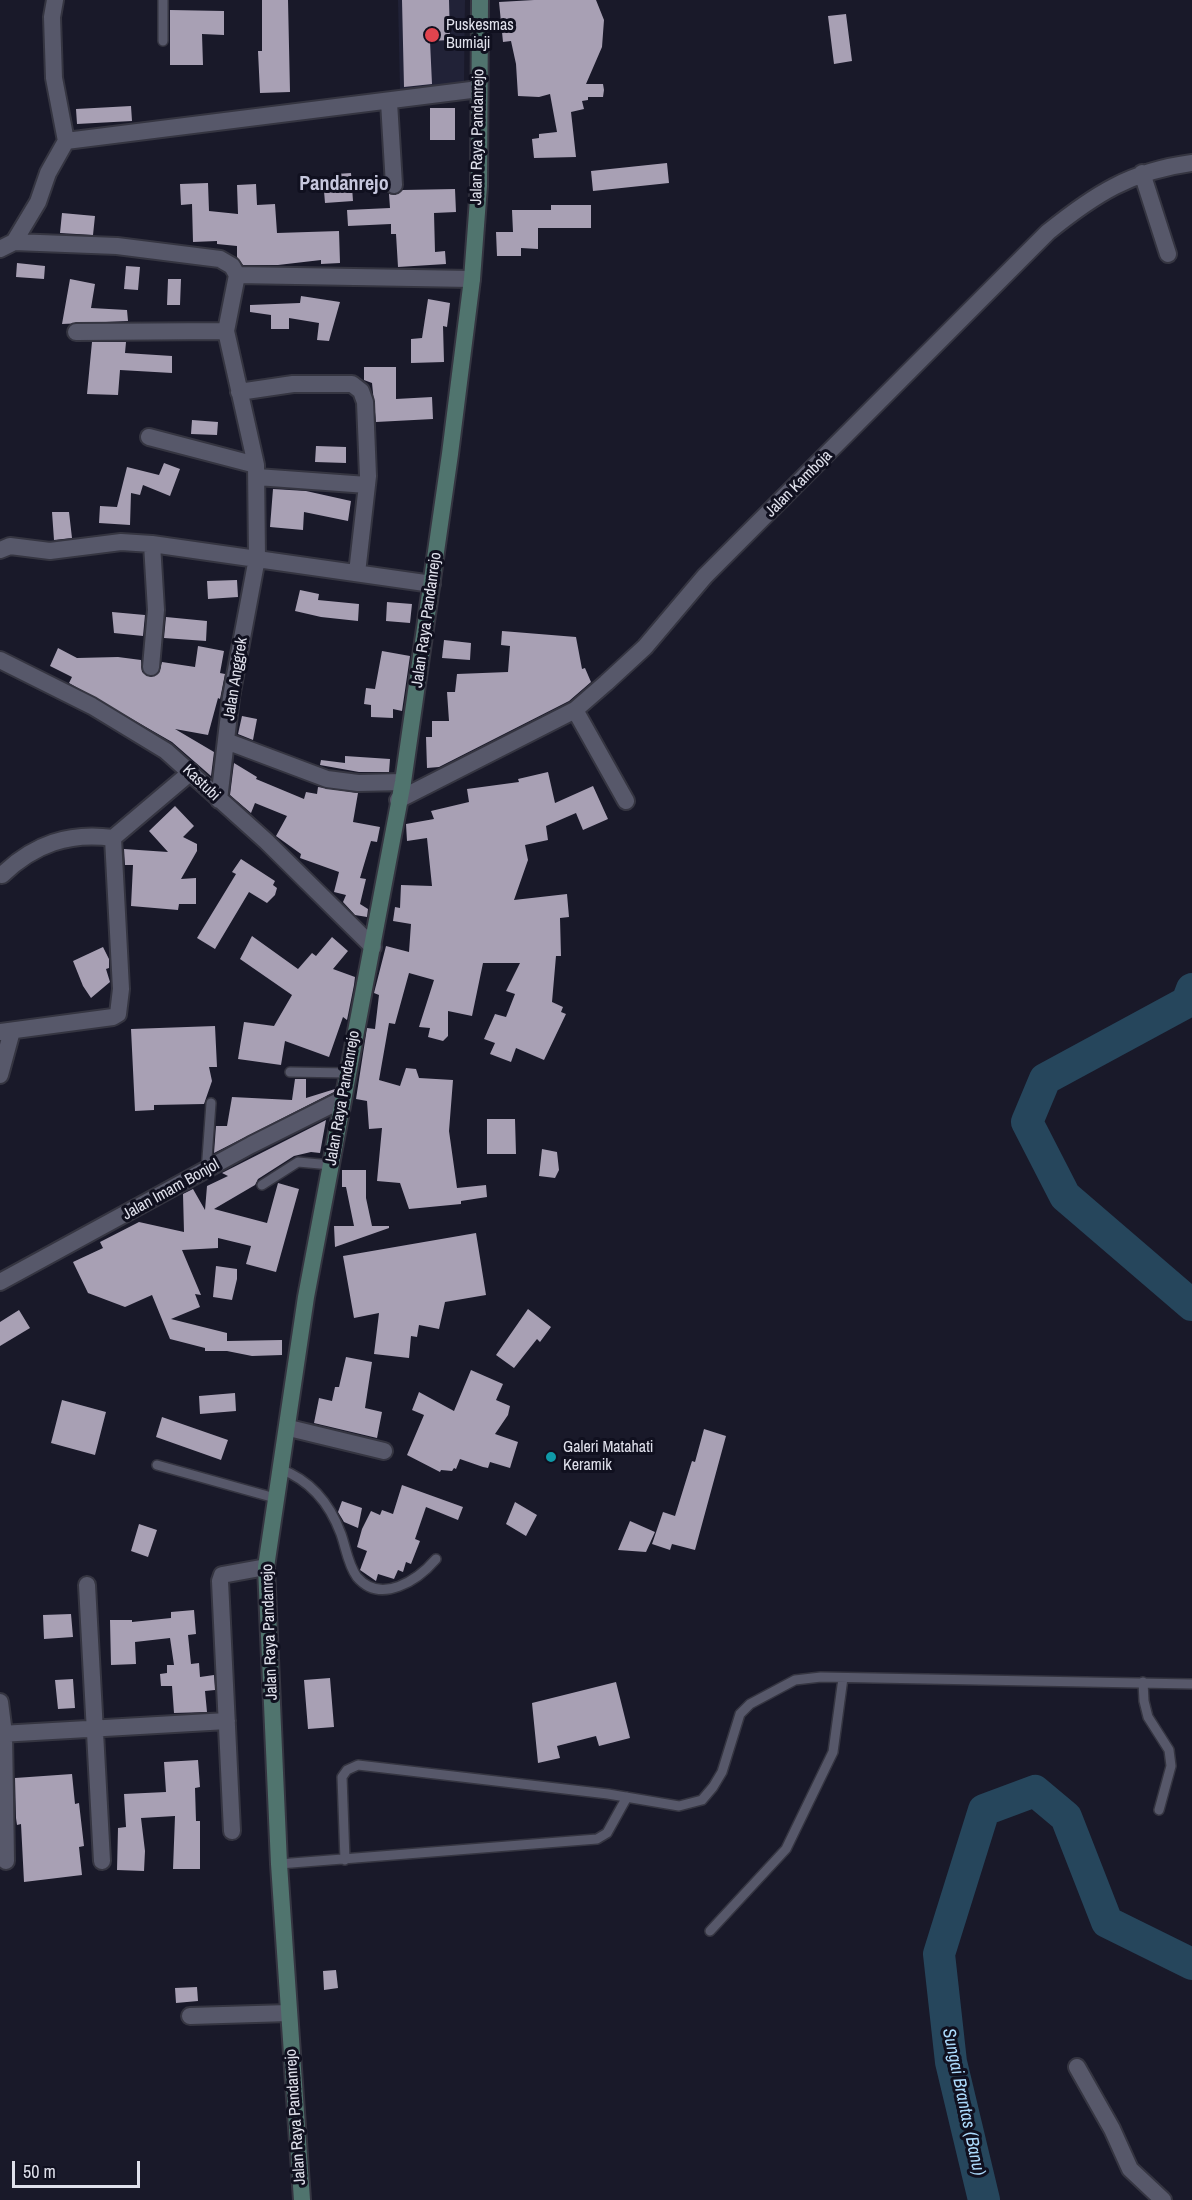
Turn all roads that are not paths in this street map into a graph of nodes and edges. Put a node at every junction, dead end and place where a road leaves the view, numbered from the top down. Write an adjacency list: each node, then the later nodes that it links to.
1 (55, 0): 7 (street)
2 (163, 0): 4 (lane)
3 (480, 0): 5 (main road, Jalan Raya Pandanrejo)
4 (163, 41)
5 (479, 89): 6 (street); 14 (main road, Jalan Raya Pandanrejo)
6 (388, 102): 7 (street); 10 (street)
7 (66, 141): 11 (street)
8 (1192, 164): 9 (street, Jalan Kamboja)
9 (1142, 173): 12 (street); 28 (street, Jalan Kamboja)
10 (394, 185)
11 (7, 246): 13 (street)
12 (1168, 254)
13 (237, 275): 14 (street); 16 (street)
14 (472, 279): 25 (main road, Jalan Raya Pandanrejo)
15 (76, 332): 16 (street)
16 (226, 332): 17 (street, Jalan Anggrek)
17 (239, 392): 19 (street, Jalan Anggrek); 20 (street)
18 (149, 437): 19 (street)
19 (256, 471): 20 (street); 23 (street, Jalan Anggrek)
20 (367, 485): 24 (street)
21 (152, 544): 22 (street); 23 (street); 27 (street)
22 (0, 550)
23 (257, 558): 24 (street); 29 (street, Jalan Anggrek)
24 (357, 573): 25 (street)
25 (432, 584): 31 (main road, Jalan Raya Pandanrejo)
26 (0, 660): 30 (street, Kastubi)
27 (151, 667)
28 (576, 710): 33 (street, Jalan Kamboja); 34 (street)
29 (226, 741): 31 (street); 32 (street, Jalan Anggrek)
30 (191, 772): 32 (street, Kastubi); 35 (street)
31 (403, 782): 33 (main road, Jalan Raya Pandanrejo)
32 (219, 800): 37 (street, Kastubi)
33 (398, 800): 37 (main road, Jalan Raya Pandanrejo)
34 (626, 801)
35 (113, 838): 36 (street); 38 (street)
36 (2, 875)
37 (373, 947): 40 (main road, Jalan Raya Pandanrejo)
38 (6, 1031): 41 (street)
39 (290, 1072): 40 (lane)
40 (347, 1073): 42 (main road, Jalan Raya Pandanrejo)
41 (0, 1075)
42 (343, 1099): 44 (main road, Jalan Raya Pandanrejo); 45 (street, Jalan Imam Bonjol)
43 (212, 1103): 45 (lane)
44 (331, 1165): 46 (lane); 48 (main road, Jalan Raya Pandanrejo)
45 (206, 1172): 47 (street, Jalan Imam Bonjol)
46 (262, 1185)
47 (0, 1282)
48 (289, 1428): 49 (street); 51 (main road, Jalan Raya Pandanrejo)
49 (384, 1451)
50 (157, 1465): 52 (lane)
51 (280, 1469): 52 (main road, Jalan Raya Pandanrejo); 53 (lane)
52 (275, 1498): 54 (main road, Jalan Raya Pandanrejo)
53 (436, 1559)
54 (266, 1567): 60 (street); 69 (main road, Jalan Raya Pandanrejo)
55 (87, 1585): 61 (street)
56 (843, 1678): 57 (lane); 63 (lane); 70 (lane)
57 (1143, 1682): 58 (lane); 64 (lane)
58 (1192, 1684)
59 (0, 1702): 62 (street)
60 (227, 1720): 61 (street); 65 (street)
61 (97, 1730): 62 (street); 68 (street)
62 (2, 1734): 67 (street)
63 (627, 1797): 66 (lane); 66 (lane)
64 (1159, 1810)
65 (232, 1831)
66 (345, 1860): 69 (lane)
67 (6, 1861)
68 (102, 1861)
69 (279, 1864): 71 (main road, Jalan Raya Pandanrejo)
70 (710, 1931)
71 (289, 2013): 72 (street); 74 (main road, Jalan Raya Pandanrejo)
72 (190, 2016)
73 (1077, 2067): 75 (street)
74 (302, 2200)
75 (1163, 2200)

